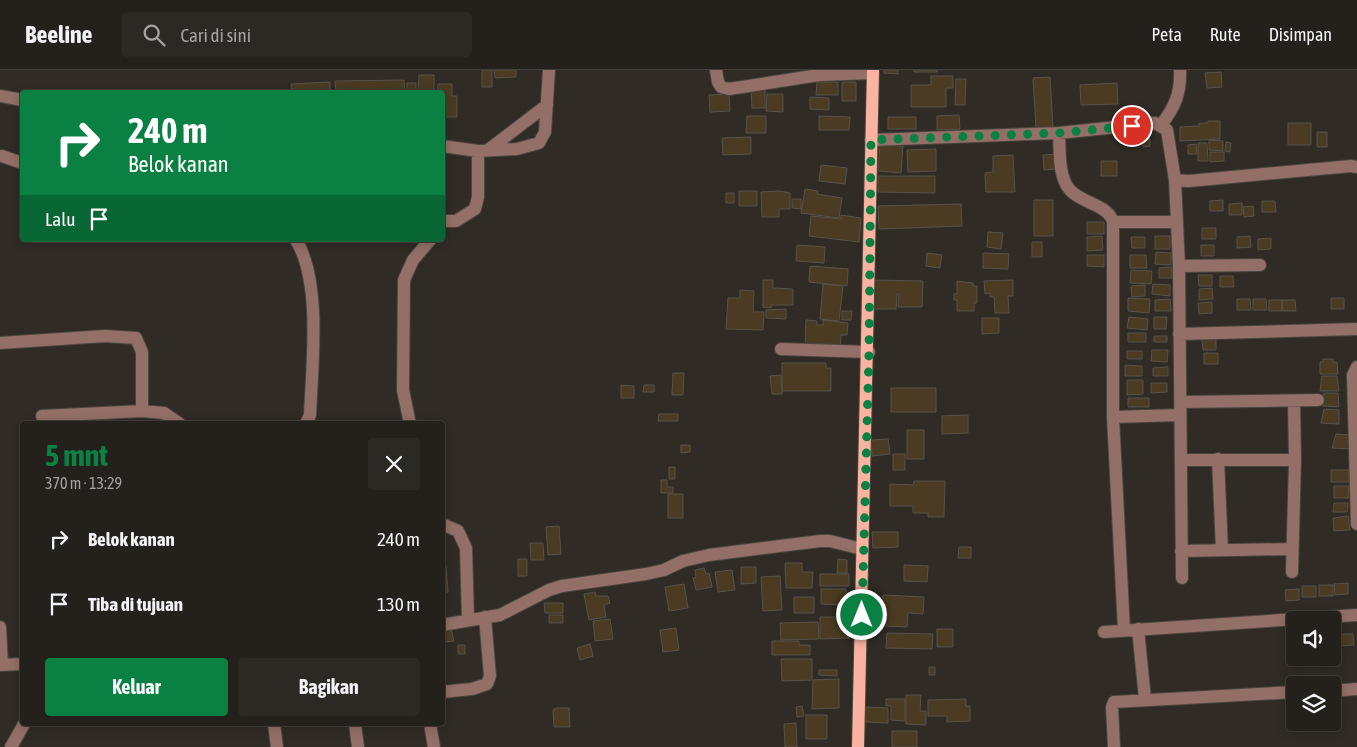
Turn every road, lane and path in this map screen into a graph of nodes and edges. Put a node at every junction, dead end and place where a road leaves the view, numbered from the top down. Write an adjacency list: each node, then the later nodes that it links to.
1 (549, 70): 7 (street)
2 (716, 70): 4 (street)
3 (1180, 70): 8 (street)
4 (873, 71): 10 (main road)
5 (0, 96): 6 (street)
6 (20, 100)
7 (547, 105): 12 (street); 12 (street)
8 (1160, 125): 9 (street); 16 (street)
9 (1059, 133): 10 (street); 19 (street)
10 (871, 140): 30 (main road)
11 (445, 146): 12 (street)
12 (483, 150): 18 (street)
13 (2, 156): 14 (street)
14 (20, 162)
15 (1357, 167): 16 (street)
16 (1176, 180): 20 (street)
17 (445, 221): 18 (street)
18 (456, 221): 21 (street)
19 (1113, 222): 20 (street); 37 (street)
20 (1177, 222): 25 (street)
21 (445, 228)
22 (297, 242): 39 (street)
23 (428, 242): 40 (street)
24 (1260, 265): 25 (street)
25 (1179, 266): 27 (street)
26 (1357, 329): 27 (street)
27 (1179, 334): 34 (street)
28 (0, 343): 35 (street)
29 (781, 349): 30 (street)
30 (869, 352): 46 (main road)
31 (1357, 367): 44 (street)
32 (1318, 400): 33 (street)
33 (1294, 402): 34 (street); 43 (street)
34 (1180, 408): 37 (street); 42 (street)
35 (142, 411): 36 (street); 38 (street)
36 (42, 416)
37 (1113, 417): 58 (street)
38 (176, 421)
39 (307, 421)
40 (409, 421)
41 (1218, 459): 42 (street); 43 (street); 48 (street)
42 (1181, 460): 49 (street)
43 (1295, 460): 47 (street)
44 (1357, 524)
45 (445, 525): 54 (street)
46 (862, 549): 53 (street); 75 (main road)
47 (1291, 549): 48 (street); 50 (street)
48 (1222, 550): 49 (street)
49 (1182, 551): 51 (street)
50 (1292, 572)
51 (1182, 578)
52 (1357, 615): 57 (street)
53 (485, 617): 54 (street); 64 (street)
54 (468, 619): 55 (street)
55 (445, 623)
56 (0, 627): 60 (street)
57 (1138, 629): 58 (street); 66 (street)
58 (1124, 630): 59 (street)
59 (1104, 632)
60 (1, 664): 61 (street)
61 (20, 664)
62 (1357, 689): 63 (street)
63 (1341, 690)
64 (445, 692)
65 (1286, 692): 66 (street)
66 (1145, 699): 76 (street)
67 (23, 726): 71 (street)
68 (274, 726): 72 (street)
69 (355, 726): 73 (street)
70 (430, 726): 74 (street)
71 (11, 747)
72 (277, 747)
73 (358, 747)
74 (434, 747)
75 (858, 747)
76 (1114, 747)

